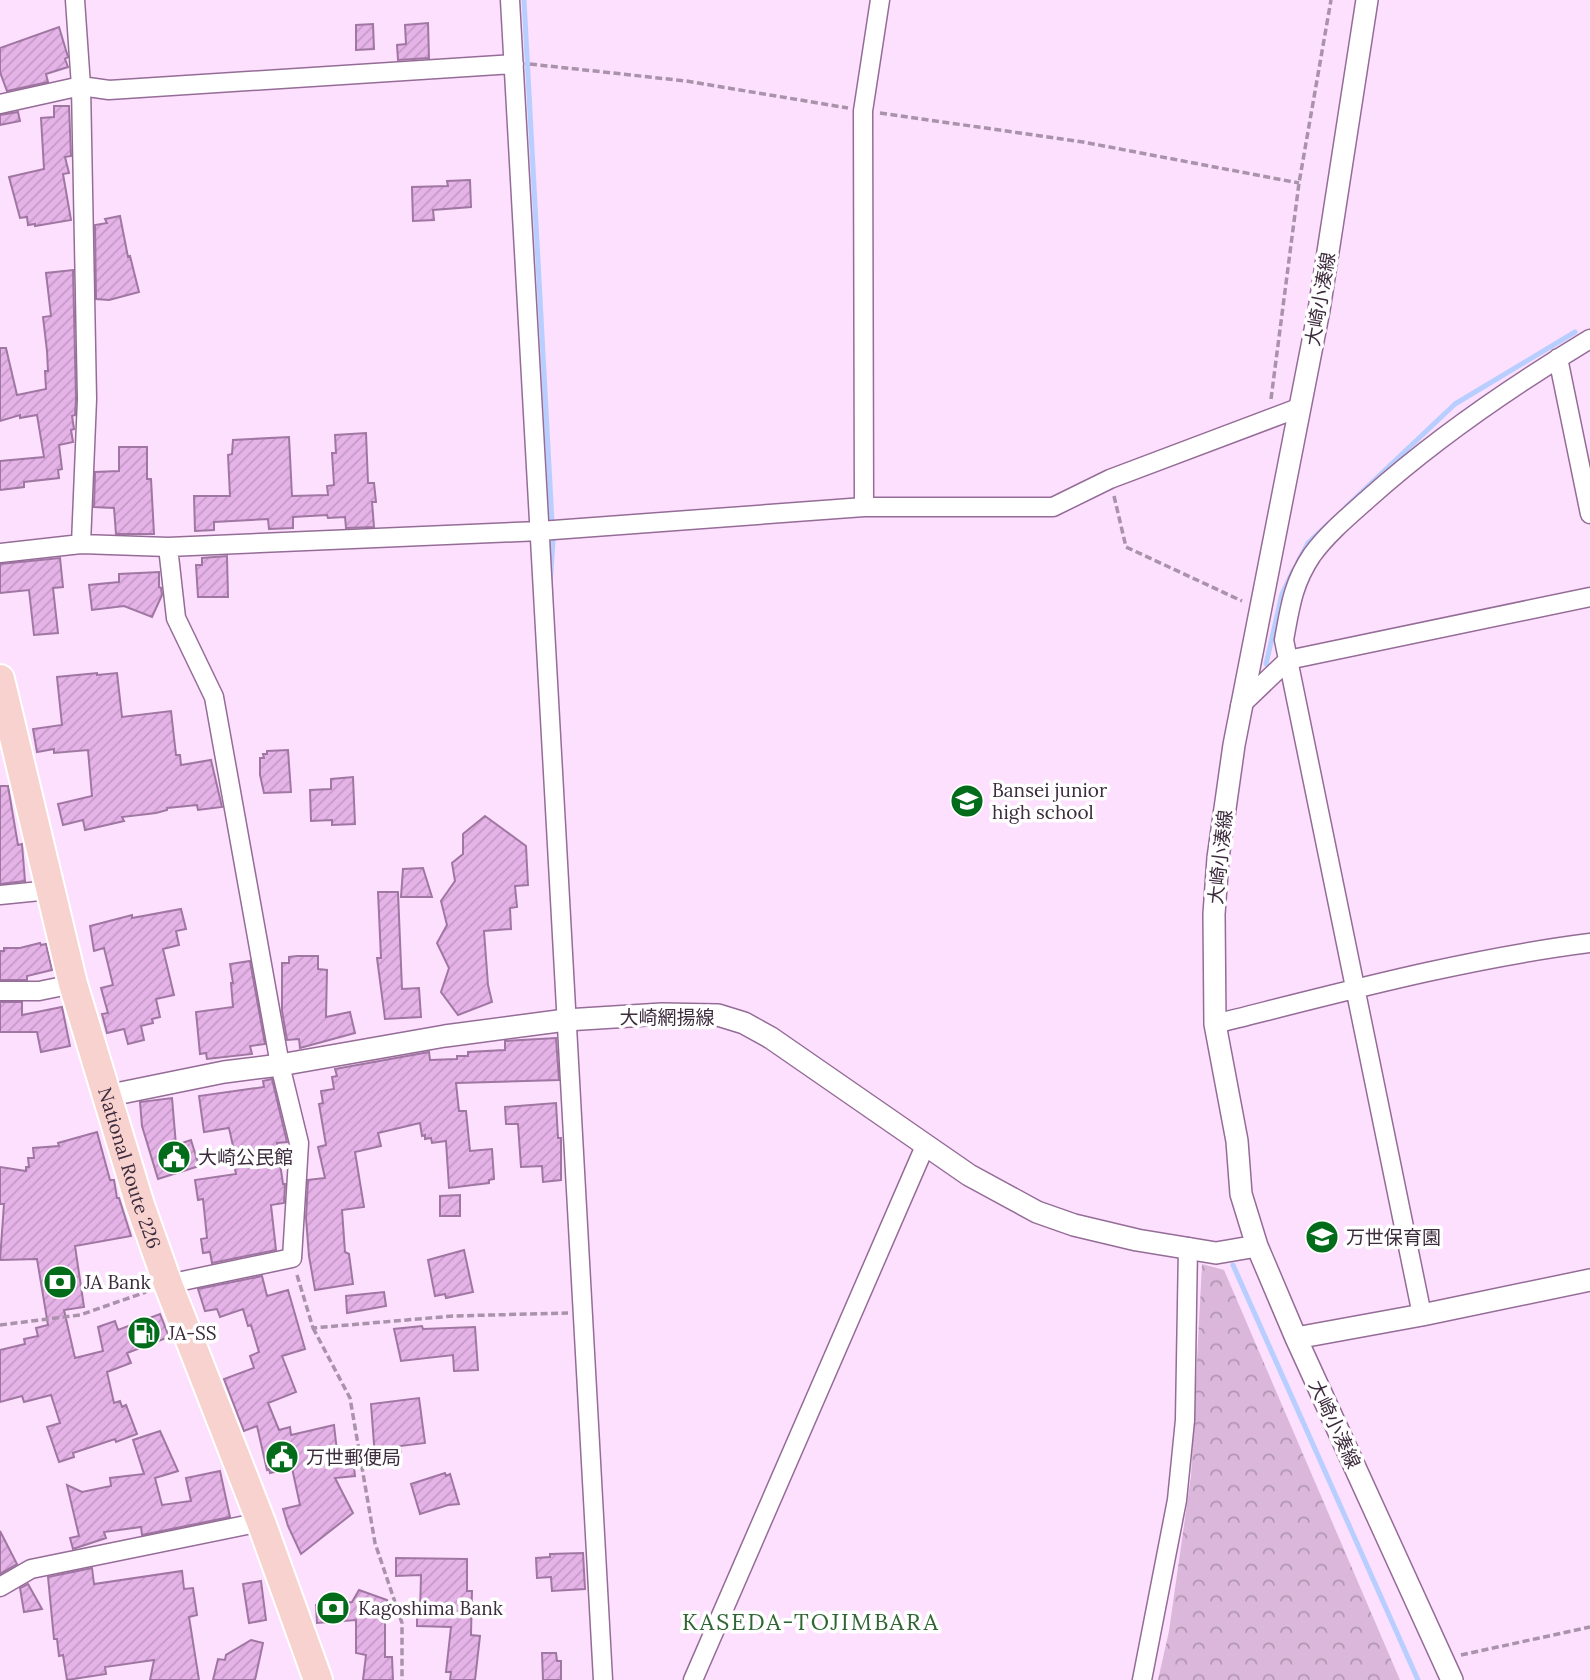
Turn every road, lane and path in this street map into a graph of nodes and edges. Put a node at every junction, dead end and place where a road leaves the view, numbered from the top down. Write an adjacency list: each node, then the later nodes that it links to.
1 (75, 0): 8 (street)
2 (510, 0): 6 (street)
3 (880, 0): 10 (street)
4 (1331, 0): 11 (path)
5 (1367, 0): 14 (street, 大崎小湊線)
6 (514, 64): 8 (street); 19 (street)
7 (537, 64): 10 (path)
8 (81, 86): 9 (street); 20 (street)
9 (0, 104)
10 (863, 111): 11 (path); 17 (street)
11 (1299, 183): 15 (path)
12 (1590, 339): 13 (street)
13 (1558, 358): 18 (street); 25 (street)
14 (1301, 407): 15 (street); 24 (street, 大崎小湊線)
15 (1268, 418): 16 (street)
16 (1110, 479): 17 (street); 24 (path)
17 (864, 506): 19 (street)
18 (1590, 514)
19 (546, 531): 21 (street); 34 (street)
20 (80, 544): 21 (street); 22 (street)
21 (168, 547): 36 (street)
22 (0, 553)
23 (1590, 597): 25 (street)
24 (1260, 610): 27 (street, 大崎小湊線)
25 (1288, 660): 27 (street); 32 (street)
26 (0, 679): 28 (highway, National Route 226)
27 (1240, 706): 35 (street, 大崎小湊線)
28 (50, 890): 29 (street); 31 (highway, National Route 226)
29 (0, 895)
30 (1590, 943): 32 (street)
31 (73, 984): 33 (street); 37 (highway, National Route 226)
32 (1355, 988): 35 (street); 45 (street)
33 (0, 990)
34 (566, 1020): 36 (street, 大崎網揚線); 38 (street, 大崎網揚線); 44 (street)
35 (1215, 1024): 39 (street, 大崎小湊線)
36 (280, 1065): 37 (street, 大崎網揚線); 41 (street)
37 (106, 1096): 43 (highway, National Route 226)
38 (925, 1146): 40 (street, 大崎網揚線); 56 (street)
39 (1257, 1246): 40 (street, 大崎網揚線); 48 (street, 大崎小湊線)
40 (1188, 1247): 57 (street)
41 (292, 1258): 43 (street); 47 (path)
42 (1590, 1280): 45 (street)
43 (168, 1284): 46 (path); 49 (highway, National Route 226)
44 (584, 1312): 47 (path); 55 (street)
45 (1422, 1315): 48 (street)
46 (0, 1325)
47 (313, 1328): 54 (path)
48 (1296, 1338): 52 (street, 大崎小湊線)
49 (261, 1522): 50 (street); 53 (highway, National Route 226)
50 (0, 1587)
51 (1590, 1627): 52 (path)
52 (1442, 1659): 58 (street, 大崎小湊線)
53 (318, 1680)
54 (402, 1680)
55 (603, 1680)
56 (693, 1680)
57 (1142, 1680)
58 (1452, 1680)

